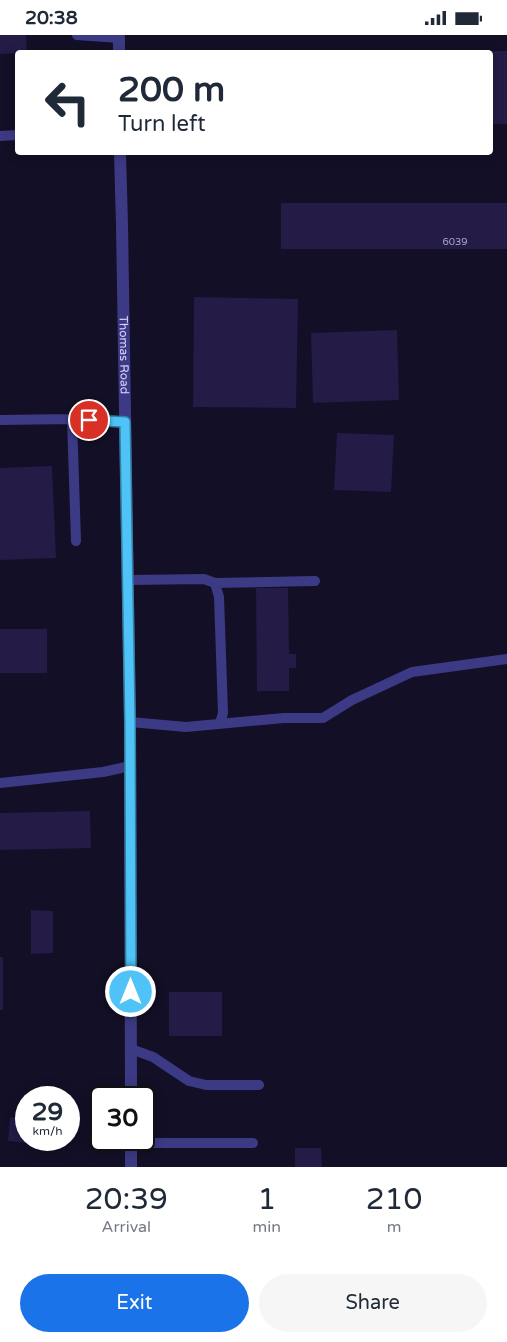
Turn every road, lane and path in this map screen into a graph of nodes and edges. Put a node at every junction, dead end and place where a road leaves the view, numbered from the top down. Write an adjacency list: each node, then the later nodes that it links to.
1 (77, 35): 2 (lane)
2 (119, 37): 3 (street)
3 (119, 50)
4 (15, 135): 5 (lane)
5 (0, 136)
6 (120, 155): 9 (street, Thomas Road)
7 (0, 419): 8 (lane)
8 (72, 419): 9 (lane); 10 (lane)
9 (125, 422): 11 (street, Thomas Road)
10 (76, 541)
11 (128, 580): 13 (lane); 15 (street, Thomas Road)
12 (314, 581): 13 (lane)
13 (214, 583): 16 (lane)
14 (507, 659): 16 (lane)
15 (130, 722): 16 (lane); 17 (street, Thomas Road)
16 (220, 723)
17 (130, 766): 18 (lane); 19 (street, Thomas Road)
18 (0, 783)
19 (131, 1049): 20 (lane); 21 (street, Thomas Road)
20 (259, 1085)
21 (131, 1086)
22 (155, 1142): 23 (lane)
23 (253, 1143)
24 (131, 1151): 25 (street)
25 (131, 1167)

